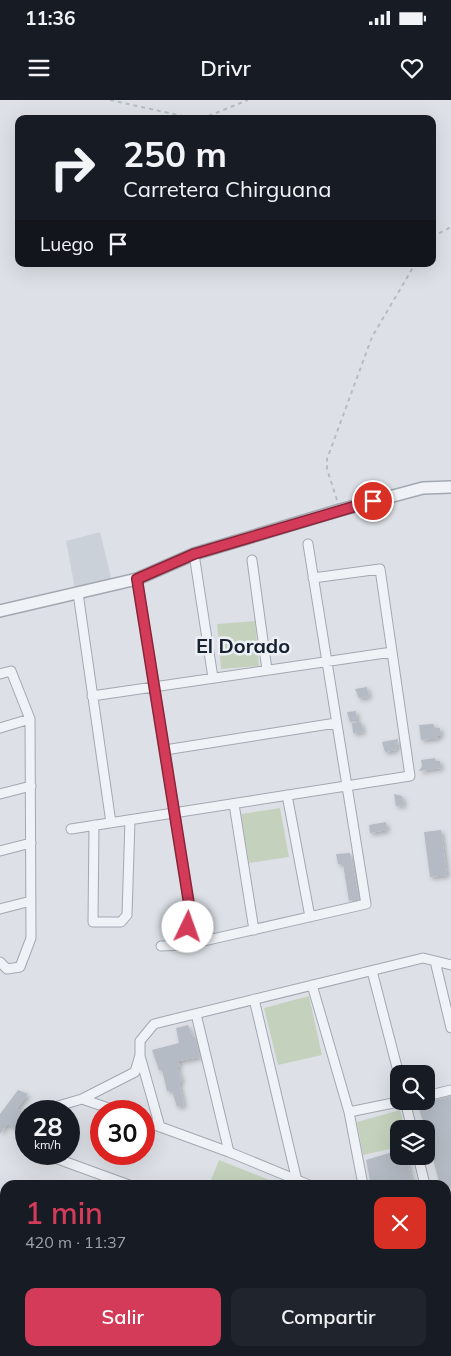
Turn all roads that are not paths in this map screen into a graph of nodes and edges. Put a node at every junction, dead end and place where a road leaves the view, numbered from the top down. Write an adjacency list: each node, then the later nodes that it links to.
1 (451, 487): 3 (street)
2 (308, 544): 5 (street)
3 (194, 554): 6 (street); 13 (street)
4 (252, 560): 11 (street)
5 (313, 578): 9 (street); 10 (street)
6 (137, 579): 7 (street); 14 (street)
7 (78, 593): 8 (street); 15 (street)
8 (0, 612)
9 (392, 652): 10 (street); 21 (street)
10 (327, 661): 11 (street); 17 (street)
11 (267, 670): 13 (street)
12 (0, 674): 16 (street)
13 (214, 678): 14 (street)
14 (155, 687): 15 (street); 19 (street)
15 (92, 696): 27 (street)
16 (30, 719): 18 (street); 20 (street)
17 (336, 723): 19 (street); 21 (street)
18 (0, 728)
19 (165, 750): 25 (street)
20 (31, 786): 22 (street); 30 (street)
21 (346, 786): 23 (street); 34 (street)
22 (0, 794)
23 (287, 795): 24 (street); 34 (street)
24 (234, 804): 25 (street); 35 (street)
25 (175, 813): 26 (street); 36 (street)
26 (130, 820): 27 (street); 28 (street)
27 (111, 823): 28 (street)
28 (94, 825): 29 (street)
29 (71, 829)
30 (31, 843): 31 (street); 32 (street)
31 (0, 851)
32 (31, 901): 33 (street); 39 (street)
33 (0, 909)
34 (310, 917): 35 (street)
35 (254, 930): 36 (street)
36 (186, 945): 37 (street)
37 (161, 946)
38 (435, 961): 40 (street); 41 (street); 45 (street)
39 (0, 962)
40 (451, 965)
41 (372, 971): 42 (street); 47 (street)
42 (312, 985): 43 (street); 54 (street)
43 (254, 1000): 44 (street); 61 (street)
44 (196, 1014): 46 (street); 57 (street)
45 (451, 1028)
46 (140, 1056): 50 (street); 56 (street)
47 (396, 1065)
48 (451, 1090): 49 (street)
49 (435, 1094)
50 (82, 1098): 51 (street); 52 (street)
51 (76, 1100)
52 (90, 1101)
53 (390, 1104): 54 (street)
54 (349, 1112): 62 (street)
55 (155, 1125): 56 (street)
56 (160, 1127): 57 (street)
57 (229, 1152): 61 (street)
58 (74, 1165): 60 (street)
59 (420, 1165): 63 (street)
60 (115, 1180)
61 (297, 1180)
62 (362, 1180)
63 (424, 1180)

